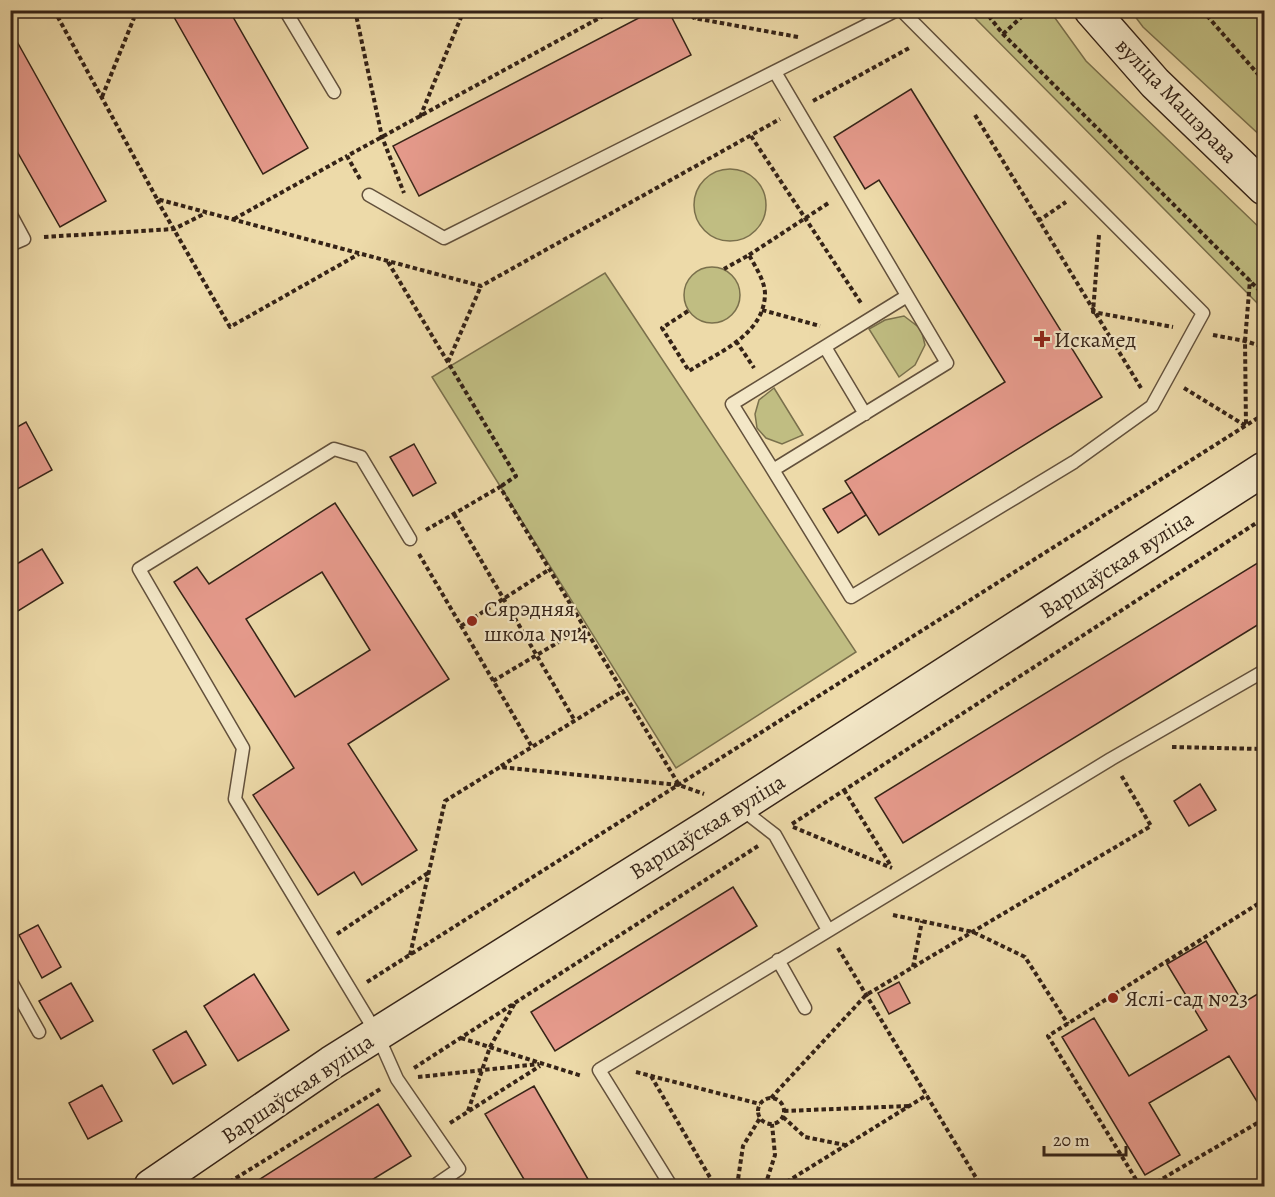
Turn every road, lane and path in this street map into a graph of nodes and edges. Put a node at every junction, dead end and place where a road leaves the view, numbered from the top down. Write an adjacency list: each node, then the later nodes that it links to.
1 (54, 10): 22 (path)
2 (285, 10): 21 (lane)
3 (355, 10): 27 (path)
4 (464, 10): 25 (path)
5 (614, 10): 25 (path)
6 (686, 10): 15 (path)
7 (706, 10): 15 (path)
8 (897, 10): 18 (lane)
9 (901, 10): 17 (lane)
10 (984, 10): 16 (path)
11 (1029, 10): 16 (path)
12 (1091, 10): 29 (street, вуліца Машэрава)
13 (1202, 10): 20 (path)
14 (134, 18): 22 (path)
15 (694, 18): 18 (path)
16 (1003, 34): 48 (path)
17 (928, 37): 24 (path); 31 (lane)
18 (831, 44): 19 (lane)
19 (775, 72): 24 (lane); 39 (lane)
20 (1264, 81)
21 (334, 92)
22 (102, 98): 33 (path)
23 (971, 109): 40 (path)
24 (798, 110): 26 (path); 30 (lane)
25 (420, 117): 27 (path)
26 (751, 136): 37 (path); 49 (path)
27 (382, 137): 28 (path); 39 (path)
28 (347, 156): 32 (path); 38 (path)
29 (1264, 188)
30 (846, 192): 37 (path); 51 (lane)
31 (1082, 192): 34 (lane); 40 (path)
32 (369, 195): 39 (lane)
33 (157, 199): 36 (path); 41 (path)
34 (1101, 211): 54 (path); 60 (lane)
35 (10, 213): 42 (lane)
36 (207, 213): 38 (path); 41 (path)
37 (805, 219): 45 (path); 55 (path)
38 (234, 220): 44 (path)
39 (416, 221)
40 (1038, 221): 54 (path)
41 (174, 229): 42 (path); 44 (path)
42 (24, 238): 43 (lane)
43 (10, 245)
44 (360, 254): 46 (path)
45 (749, 255): 47 (path); 52 (path)
46 (388, 261): 49 (path); 59 (path)
47 (724, 269)
48 (1250, 280): 50 (path); 65 (path)
49 (481, 286): 59 (path)
50 (1264, 295)
51 (907, 296): 55 (lane); 63 (lane)
52 (762, 310): 56 (path); 57 (path)
53 (688, 311): 57 (path)
54 (1094, 312): 62 (path)
55 (871, 318): 56 (lane)
56 (847, 333): 58 (lane)
57 (736, 341): 61 (path)
58 (825, 346): 61 (lane); 63 (lane)
59 (448, 362): 68 (path)
60 (1168, 378): 62 (lane); 65 (path)
61 (764, 384): 67 (lane)
62 (1152, 406): 67 (lane)
63 (865, 414): 67 (lane)
64 (1264, 414): 65 (path)
65 (1246, 426): 86 (path)
66 (1264, 469): 88 (street, Варшаўская вуліца)
67 (774, 470)
68 (500, 487): 69 (path); 72 (path)
69 (454, 514): 71 (path); 73 (path)
70 (1264, 518): 87 (path)
71 (410, 539): 74 (path); 98 (lane)
72 (549, 569): 73 (path); 75 (path)
73 (504, 598): 74 (path); 76 (path)
74 (461, 626): 78 (path)
75 (584, 627): 76 (path); 79 (path)
76 (537, 655): 78 (path); 80 (path)
77 (1264, 671): 81 (lane)
78 (493, 681): 82 (path)
79 (623, 691): 80 (path); 86 (path)
80 (575, 721): 82 (path)
81 (1133, 746): 83 (path); 84 (lane)
82 (532, 747): 85 (path)
83 (1264, 749)
84 (1111, 759): 92 (lane); 97 (path)
85 (500, 767): 86 (path); 91 (path)
86 (679, 784): 99 (path)
87 (844, 790): 90 (path); 90 (path)
88 (739, 807): 89 (lane); 109 (street, Варшаўская вуліца)
89 (775, 835): 96 (lane); 105 (path)
90 (892, 868): 92 (path)
91 (428, 873): 98 (path); 99 (path)
92 (902, 885): 94 (lane)
93 (1264, 900): 107 (path)
94 (862, 909): 95 (path); 96 (lane)
95 (922, 921): 97 (path); 101 (path)
96 (828, 930): 100 (lane); 104 (path)
97 (973, 932): 101 (path); 107 (path)
98 (322, 943): 103 (lane)
99 (410, 955): 103 (path)
100 (778, 960): 106 (lane); 113 (lane)
101 (913, 967): 104 (path)
102 (10, 980): 108 (lane)
103 (351, 992): 109 (lane)
104 (867, 995): 118 (path); 119 (path)
105 (516, 1002): 110 (path); 111 (path)
106 (805, 1008)
107 (1068, 1024): 139 (path)
108 (39, 1032)
109 (377, 1034): 116 (lane); 130 (street, Варшаўская вуліца)
110 (461, 1038): 111 (path); 116 (path)
111 (490, 1047): 112 (path); 114 (path)
112 (543, 1064): 114 (path); 117 (path); 122 (path)
113 (608, 1064): 115 (path); 117 (lane)
114 (481, 1072): 116 (path); 122 (path)
115 (651, 1076): 120 (path); 134 (path)
116 (397, 1079): 128 (lane); 131 (path)
117 (608, 1085): 133 (lane)
118 (927, 1095): 121 (path); 138 (path)
119 (771, 1098): 120 (path); 123 (path)
120 (760, 1104): 125 (path)
121 (910, 1106): 123 (path); 129 (path)
122 (468, 1111): 128 (path)
123 (784, 1111): 124 (path)
124 (783, 1117): 127 (path); 129 (path)
125 (760, 1118): 127 (path); 135 (path)
126 (1264, 1119): 140 (path)
127 (772, 1124): 136 (path)
128 (434, 1133): 132 (lane)
129 (846, 1145): 137 (path)
130 (151, 1186)
131 (223, 1186)
132 (435, 1186)
133 (671, 1186)
134 (716, 1186)
135 (737, 1186)
136 (765, 1186)
137 (780, 1186)
138 (981, 1186)
139 (1140, 1186)
140 (1150, 1186)

